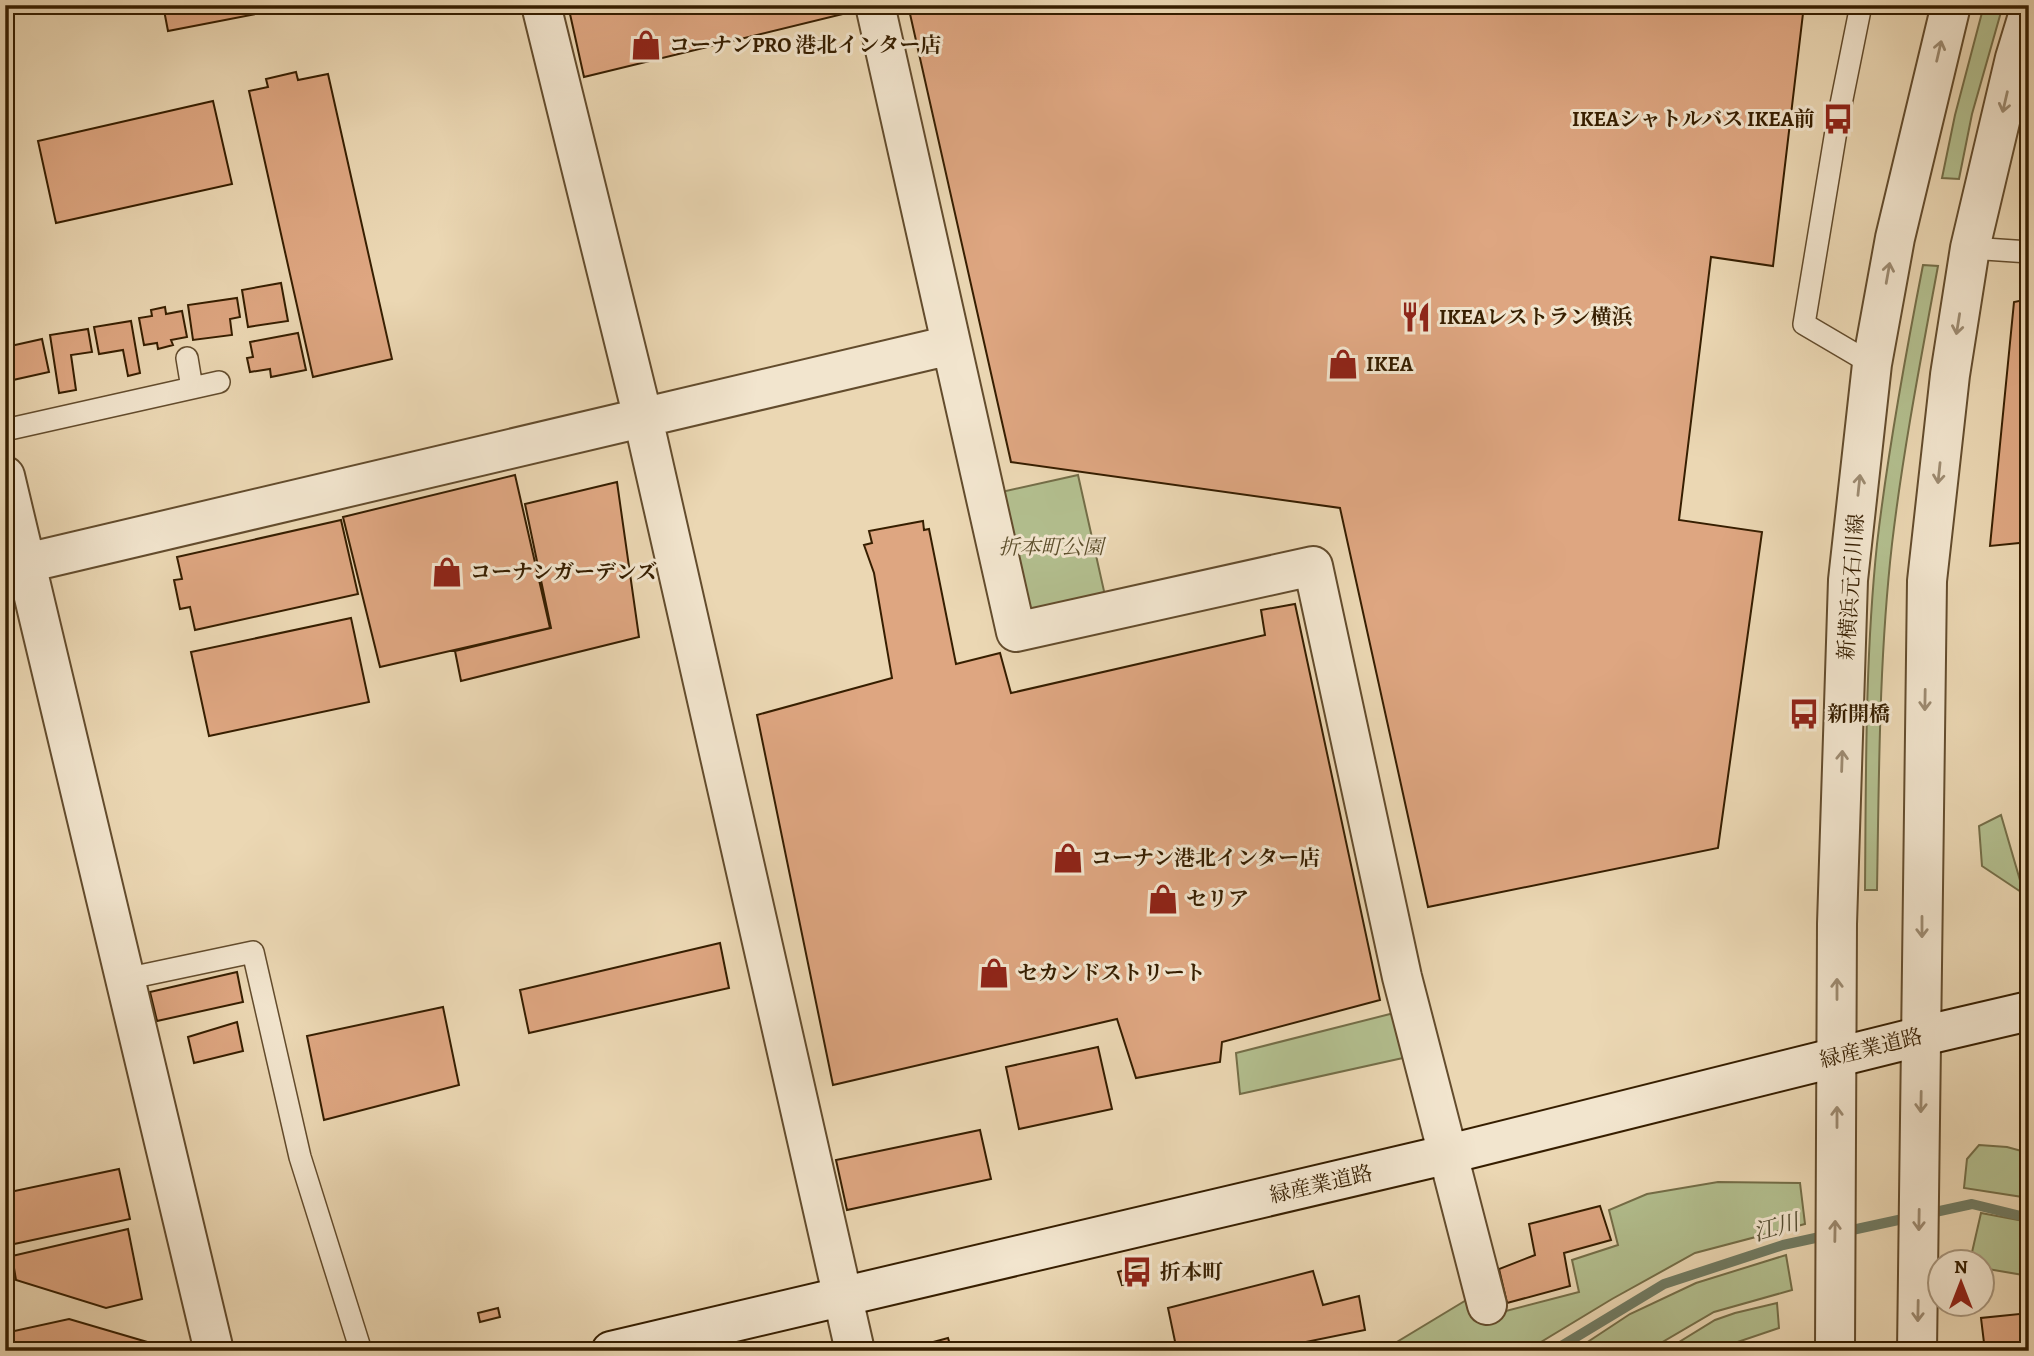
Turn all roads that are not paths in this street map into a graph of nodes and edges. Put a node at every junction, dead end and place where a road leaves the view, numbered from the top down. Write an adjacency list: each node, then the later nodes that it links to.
1 (541, 5): 13 (street)
2 (875, 5): 8 (street)
3 (1861, 5): 10 (lane)
4 (1951, 5): 10 (street, 新横浜元石川線, one-way to 4)
5 (2029, 12): 6 (street, one-way to 6)
6 (1970, 248): 7 (lane); 19 (street, one-way to 19)
7 (2029, 252)
8 (951, 345): 13 (street); 21 (street)
9 (187, 358): 12 (lane)
10 (1872, 364): 20 (street, 新横浜元石川線, one-way to 10)
11 (219, 382): 12 (lane)
12 (192, 388): 14 (lane)
13 (643, 418): 16 (street); 22 (street)
14 (5, 430)
15 (5, 475): 16 (street)
16 (15, 566): 17 (street)
17 (125, 979): 24 (street); 25 (lane)
18 (2029, 1011): 19 (street, 緑産業道路)
19 (1922, 1036): 20 (street, 緑産業道路); 29 (street, one-way to 29)
20 (1837, 1057): 21 (street, 緑産業道路); 28 (street, 新横浜元石川線, one-way to 20)
21 (1449, 1154): 22 (street, 緑産業道路); 23 (street)
22 (842, 1297): 26 (street, 緑産業道路); 27 (street)
23 (1487, 1305)
24 (214, 1351)
25 (361, 1351)
26 (611, 1351)
27 (855, 1351)
28 (1835, 1351)
29 (1917, 1351)

